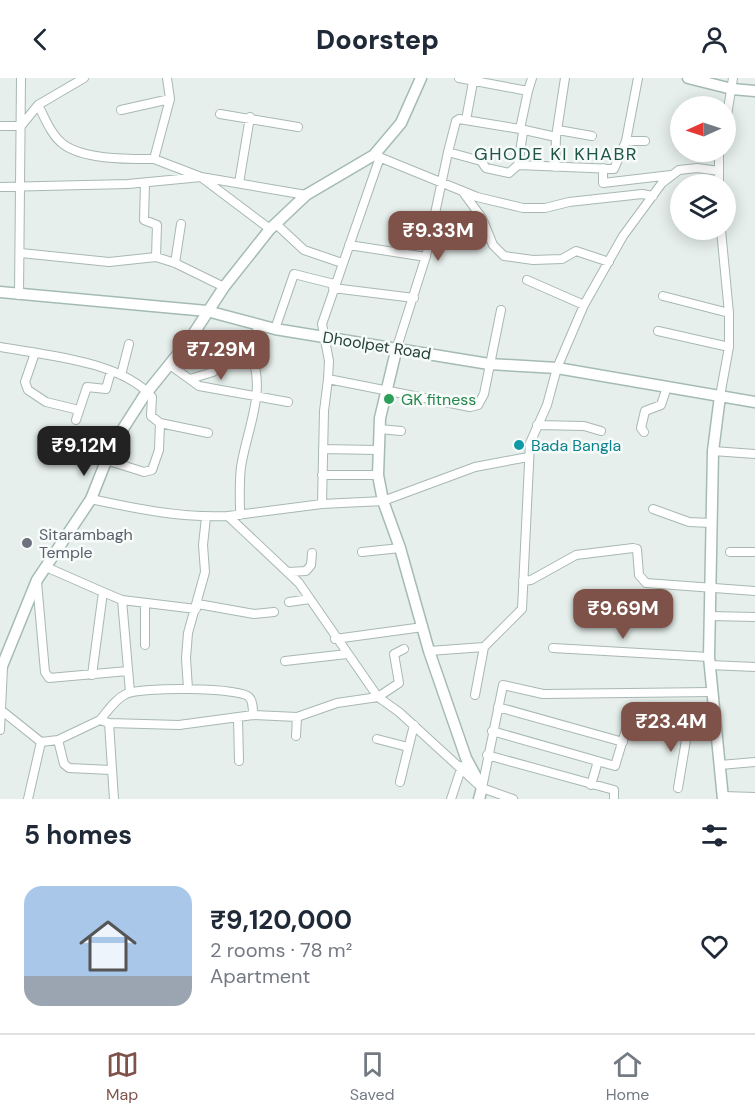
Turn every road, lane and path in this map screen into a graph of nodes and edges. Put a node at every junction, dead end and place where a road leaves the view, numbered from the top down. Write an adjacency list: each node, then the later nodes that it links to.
1 (21, 78): 21 (street)
2 (84, 78): 15 (street)
3 (167, 78): 14 (street)
4 (421, 78): 29 (street)
5 (459, 78): 10 (street)
6 (532, 78): 12 (street)
7 (565, 78): 24 (street)
8 (638, 78): 26 (street)
9 (688, 78): 11 (street)
10 (473, 82): 12 (street); 19 (street)
11 (732, 84): 13 (street)
12 (528, 91): 23 (street)
13 (755, 91)
14 (170, 99): 16 (street); 30 (street)
15 (38, 105): 21 (street); 30 (street)
16 (121, 110)
17 (220, 114): 18 (street)
18 (250, 117): 22 (street); 42 (street)
19 (466, 120): 23 (street); 28 (street)
20 (0, 126): 21 (street)
21 (21, 126): 43 (street)
22 (298, 127)
23 (522, 130): 24 (street); 32 (street)
24 (557, 133): 25 (street); 33 (street)
25 (592, 136)
26 (626, 141): 27 (street); 34 (street)
27 (645, 141)
28 (448, 152): 32 (street); 40 (street)
29 (377, 156): 40 (street); 46 (street); 51 (street)
30 (154, 159): 38 (street)
31 (719, 162): 35 (street)
32 (518, 165): 33 (street)
33 (555, 167): 34 (street)
34 (603, 168): 37 (street)
35 (719, 171): 36 (street)
36 (673, 174)
37 (670, 175)
38 (201, 177): 41 (street); 42 (street); 49 (street)
39 (670, 177): 47 (street)
40 (441, 182): 45 (street); 54 (street)
41 (145, 183): 43 (street); 53 (street)
42 (239, 183): 46 (street)
43 (21, 187): 44 (street); 52 (street)
44 (0, 188)
45 (463, 192): 47 (street); 55 (street)
46 (306, 195): 49 (street)
47 (653, 196): 55 (street)
48 (181, 224): 56 (street)
49 (273, 226): 57 (street); 60 (street)
50 (723, 240): 68 (street)
51 (349, 245): 54 (street); 57 (street)
52 (21, 253): 53 (street); 62 (street)
53 (156, 257): 56 (street)
54 (426, 257): 64 (street)
55 (609, 262): 65 (street)
56 (175, 263): 60 (street)
57 (342, 263): 59 (street)
58 (527, 280): 65 (street)
59 (333, 286): 64 (street); 70 (street); 72 (street)
60 (224, 287): 67 (street)
61 (0, 292): 62 (street, Dhoolpet Road)
62 (19, 295): 67 (street, Dhoolpet Road)
63 (663, 296): 68 (street)
64 (414, 298): 76 (street)
65 (584, 305): 83 (street)
66 (501, 310): 81 (street)
67 (207, 311): 69 (street, Dhoolpet Road); 73 (street)
68 (729, 314): 77 (street)
69 (258, 325): 70 (street, Dhoolpet Road); 80 (street)
70 (275, 329): 72 (street, Dhoolpet Road)
71 (658, 331): 77 (street)
72 (325, 337): 76 (street, Dhoolpet Road); 87 (street)
73 (190, 339): 79 (street); 82 (street)
74 (129, 344): 85 (street)
75 (0, 347): 78 (street)
76 (397, 347): 81 (street, Dhoolpet Road); 89 (street)
77 (729, 347): 92 (street)
78 (35, 353): 84 (street); 95 (street)
79 (226, 356): 80 (street); 86 (street)
80 (253, 360): 91 (street)
81 (489, 364): 83 (street, Dhoolpet Road); 89 (street)
82 (170, 365): 86 (street); 90 (street)
83 (557, 368): 88 (street, Dhoolpet Road); 98 (street)
84 (111, 371): 85 (street); 95 (street)
85 (121, 375): 90 (street)
86 (190, 379): 91 (street)
87 (328, 379): 89 (street); 104 (street)
88 (667, 387): 92 (street, Dhoolpet Road); 102 (street)
89 (385, 391): 99 (street)
90 (148, 392): 97 (street); 109 (street)
91 (256, 396): 93 (street); 116 (street)
92 (720, 396): 94 (street, Dhoolpet Road); 106 (street)
93 (288, 402)
94 (755, 402)
95 (79, 410): 96 (street)
96 (76, 420)
97 (160, 423): 103 (street); 109 (street)
98 (537, 425): 101 (street); 108 (street)
99 (379, 429): 100 (street); 105 (street)
100 (401, 431)
101 (601, 431)
102 (644, 432)
103 (208, 433)
104 (323, 450): 105 (street); 111 (street)
105 (377, 450): 110 (street)
106 (713, 452): 107 (street); 119 (street)
107 (755, 454)
108 (528, 457): 113 (street); 128 (street)
109 (106, 460): 112 (street)
110 (378, 474): 111 (street); 113 (street)
111 (322, 475): 114 (street)
112 (91, 499): 118 (street); 125 (street)
113 (383, 501): 114 (street); 120 (street)
114 (322, 504): 116 (street)
115 (653, 509): 119 (street)
116 (240, 515): 117 (street)
117 (228, 516): 118 (street); 126 (street)
118 (206, 517): 136 (street)
119 (711, 523): 129 (street)
120 (400, 548): 121 (street); 140 (street)
121 (362, 552)
122 (730, 552): 123 (street)
123 (755, 552)
124 (312, 553): 126 (street)
125 (46, 567): 127 (street); 131 (street)
126 (288, 572): 132 (street)
127 (37, 580): 151 (street); 153 (street)
128 (523, 581): 129 (street); 143 (street)
129 (710, 587): 130 (street); 138 (street)
130 (755, 591)
131 (103, 592): 133 (street); 153 (street)
132 (310, 599): 134 (street); 141 (street)
133 (122, 600): 135 (street); 152 (street)
134 (289, 602)
135 (145, 604): 136 (street); 142 (street)
136 (197, 606): 137 (street); 154 (street)
137 (274, 612)
138 (710, 616): 139 (street); 149 (street)
139 (755, 617)
140 (423, 627): 141 (street); 146 (street)
141 (335, 639): 147 (street)
142 (145, 645)
143 (484, 647): 146 (street); 157 (street)
144 (553, 648): 149 (street)
145 (404, 649): 158 (street)
146 (429, 651): 178 (street)
147 (347, 654): 148 (street); 158 (street)
148 (285, 661)
149 (710, 661): 150 (street); 156 (street)
150 (755, 666)
151 (1, 668): 160 (street)
152 (128, 671): 153 (street); 155 (street)
153 (92, 675)
154 (188, 689): 155 (street); 162 (street)
155 (130, 692): 165 (street)
156 (713, 692): 159 (street); 161 (street)
157 (475, 695)
158 (378, 697): 163 (street); 168 (street)
159 (498, 707): 170 (street); 175 (street)
160 (1, 710): 169 (street); 174 (street)
161 (715, 714): 166 (street); 182 (street)
162 (253, 715): 163 (street); 164 (street)
163 (297, 717): 171 (street)
164 (238, 718): 167 (street); 179 (street)
165 (100, 720): 167 (street); 173 (street)
166 (689, 722): 175 (street); 187 (street)
167 (110, 723): 184 (street)
168 (414, 725): 176 (street); 183 (street)
169 (0, 730)
170 (492, 731): 177 (street); 180 (street)
171 (296, 736)
172 (377, 739): 176 (street)
173 (58, 740): 174 (street); 184 (street)
174 (41, 742): 191 (street)
175 (623, 742): 180 (street)
176 (408, 747): 185 (street)
177 (487, 755): 186 (street); 188 (street)
178 (465, 758): 183 (street); 188 (street)
179 (239, 761)
180 (598, 761): 186 (street)
181 (755, 762): 182 (street)
182 (720, 765): 190 (street)
183 (460, 769): 188 (street); 193 (street)
184 (111, 770): 192 (street)
185 (400, 782)
186 (591, 784): 195 (street)
187 (678, 788)
188 (480, 794): 194 (street)
189 (755, 797): 190 (street)
190 (723, 798)
191 (27, 799)
192 (114, 799)
193 (451, 799)
194 (513, 799)
195 (614, 799)

